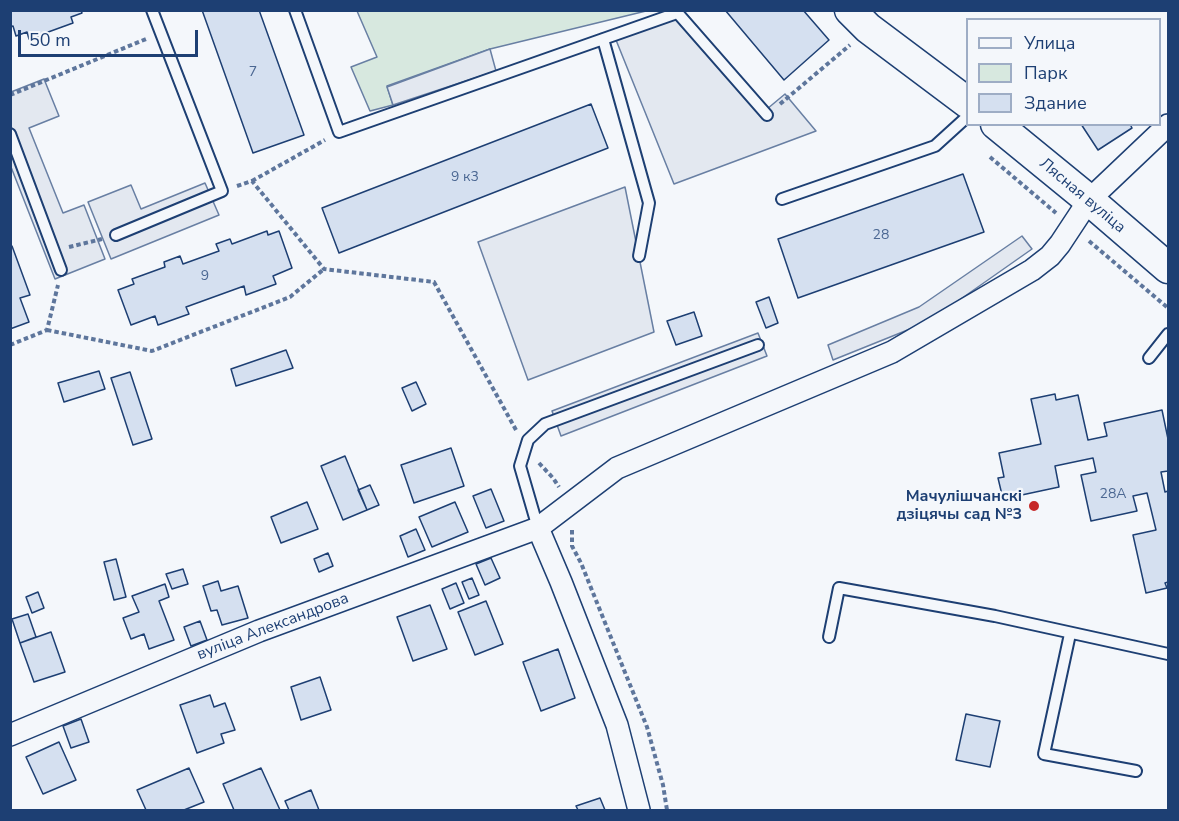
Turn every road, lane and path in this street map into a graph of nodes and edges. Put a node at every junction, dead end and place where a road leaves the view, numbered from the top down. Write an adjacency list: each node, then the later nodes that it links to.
1 (152, 10): 5 (lane)
2 (295, 10): 13 (lane)
3 (676, 12): 6 (lane); 9 (lane)
4 (859, 19): 8 (main road); 9 (path)
5 (160, 33): 7 (path); 16 (lane)
6 (603, 39): 13 (lane); 21 (lane)
7 (10, 95)
8 (966, 101)
9 (767, 115)
10 (966, 118): 17 (lane)
11 (1168, 125): 18 (street, вуліца Александрова)
12 (998, 126): 18 (main road, Лясная вуліца)
13 (339, 132): 15 (path)
14 (10, 134): 20 (lane)
15 (252, 181): 16 (path); 23 (path)
16 (222, 191): 19 (lane)
17 (782, 199)
18 (1089, 200): 22 (main road, Лясная вуліца); 31 (street, вуліца Александрова)
19 (116, 235): 20 (path)
20 (54, 251): 24 (lane)
21 (639, 256)
22 (1168, 268)
23 (324, 269): 25 (path); 30 (path)
24 (61, 270): 25 (path)
25 (47, 330): 27 (path)
26 (1168, 334): 29 (lane)
27 (10, 345)
28 (758, 345): 30 (lane)
29 (1149, 358)
30 (525, 449): 31 (path); 32 (lane)
31 (569, 504): 32 (street, вуліца Александрова); 39 (path)
32 (538, 528): 36 (street, вуліца Александрова); 38 (street)
33 (1070, 634): 34 (lane); 35 (lane); 37 (lane)
34 (829, 637)
35 (1168, 654)
36 (10, 735)
37 (1136, 771)
38 (639, 810)
39 (667, 810)

